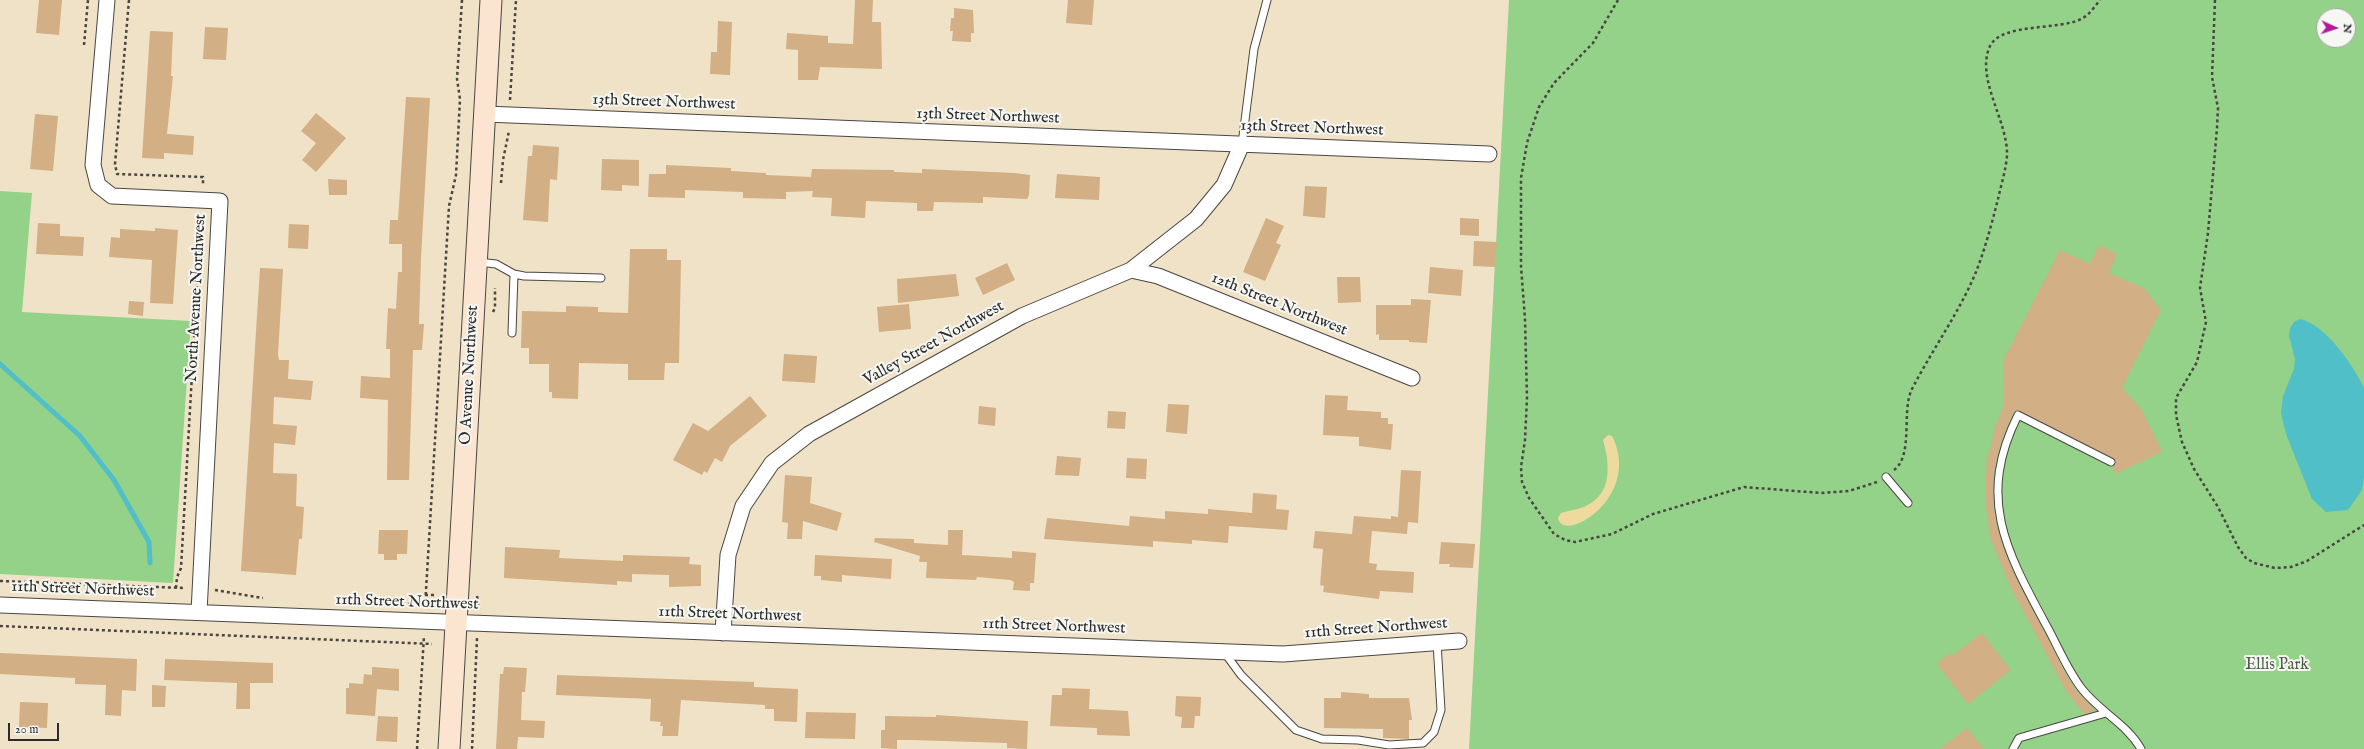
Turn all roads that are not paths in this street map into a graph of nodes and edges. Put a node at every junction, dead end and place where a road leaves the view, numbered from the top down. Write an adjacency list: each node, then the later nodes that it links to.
1 (107, 0): 17 (street, North Avenue Northwest)
2 (492, 0): 4 (street, O Avenue Northwest)
3 (1267, 0): 5 (lane)
4 (485, 114): 5 (street, 13th Street Northwest); 7 (street, O Avenue Northwest)
5 (1242, 144): 6 (street, 13th Street Northwest); 8 (street, Valley Street Northwest)
6 (1489, 154)
7 (477, 262): 9 (lane); 18 (street, O Avenue Northwest)
8 (1131, 270): 12 (street, 12th Street Northwest); 19 (street, Valley Street Northwest)
9 (514, 274): 10 (lane); 11 (lane)
10 (601, 278)
11 (512, 333)
12 (1412, 378)
13 (2111, 462): 23 (lane)
14 (1886, 477): 15 (lane)
15 (1908, 504)
16 (0, 605): 17 (street, 11th Street Northwest)
17 (199, 612): 18 (street, 11th Street Northwest)
18 (456, 623): 19 (street, 11th Street Northwest); 24 (street, O Avenue Northwest)
19 (723, 633): 22 (street, 11th Street Northwest)
20 (1459, 641): 21 (street, 11th Street Northwest)
21 (1437, 642): 22 (street, 11th Street Northwest); 22 (lane)
22 (1224, 652)
23 (2106, 713): 25 (lane); 26 (lane)
24 (449, 749)
25 (2013, 749)
26 (2141, 749)

